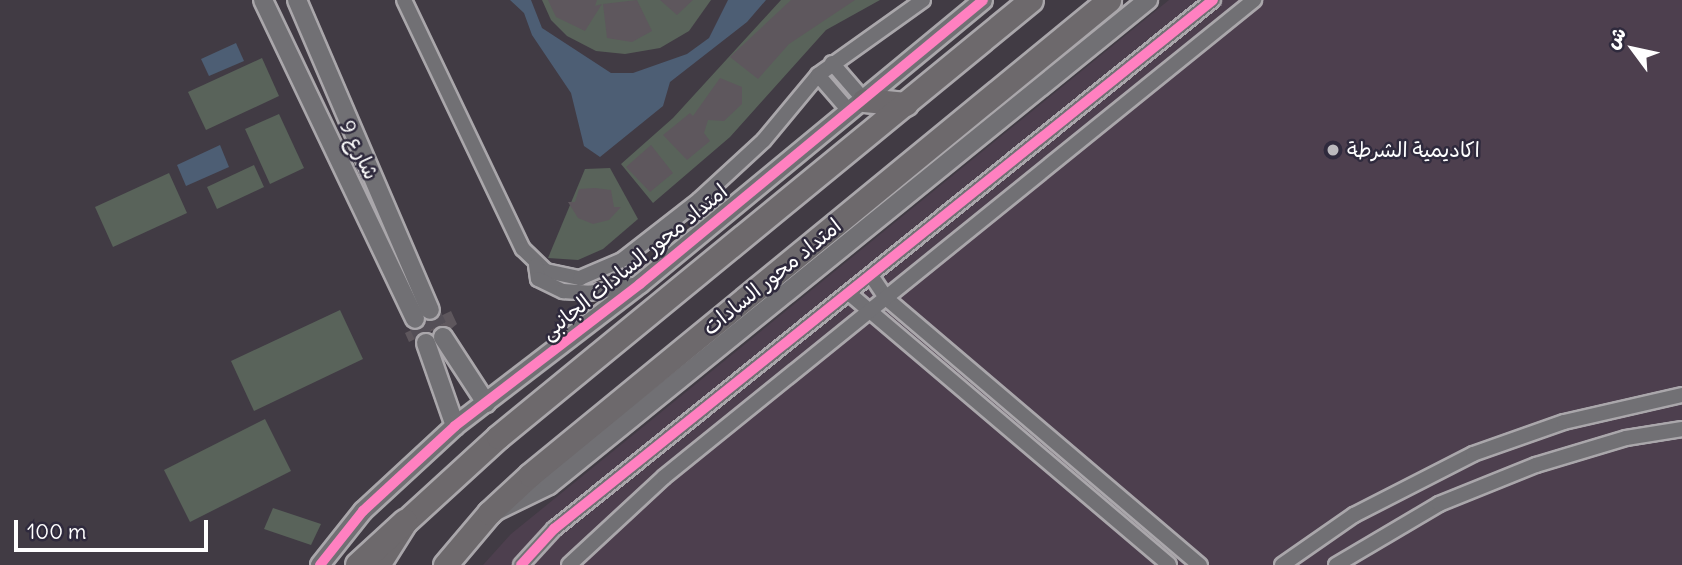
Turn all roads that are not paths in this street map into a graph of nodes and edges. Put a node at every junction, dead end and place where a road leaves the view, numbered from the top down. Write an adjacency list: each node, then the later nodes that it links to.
1 (262, 0): 12 (street, شارع 9)
2 (296, 0): 11 (street, شارع 9)
3 (404, 0): 17 (street)
4 (923, 0): 13 (street)
5 (984, 0): 16 (street, امتداد محور السادات الجانبى)
6 (1031, 0): 15 (main road)
7 (1109, 0): 27 (main road, امتداد محور السادات)
8 (1148, 0): 27 (street)
9 (1213, 0): 18 (street)
10 (1254, 0): 21 (street)
11 (317, 49): 12 (street); 12 (street, شارع 9)
12 (291, 62)
13 (832, 63): 14 (street); 16 (street)
14 (818, 75): 16 (street); 17 (street)
15 (906, 104): 16 (main road); 28 (main road)
16 (857, 106): 19 (street, امتداد محور السادات الجانبى)
17 (536, 265): 19 (street)
18 (872, 277): 20 (street); 21 (street)
19 (640, 284): 24 (street, امتداد محور السادات الجانبى)
20 (852, 295): 22 (street); 33 (street)
21 (887, 299): 22 (street); 36 (street)
22 (873, 311): 34 (street); 35 (street)
23 (1682, 395): 37 (street)
24 (486, 403): 25 (street, امتداد محور السادات الجانبى); 25 (street)
25 (455, 426): 29 (street, امتداد محور السادات الجانبى)
26 (1682, 429): 38 (street)
27 (489, 513): 32 (main road, امتداد محور السادات)
28 (405, 522): 30 (highway); 31 (main road)
29 (320, 565)
30 (358, 565)
31 (377, 565)
32 (445, 565)
33 (521, 565)
34 (569, 565)
35 (1169, 565)
36 (1200, 565)
37 (1282, 565)
38 (1336, 565)

